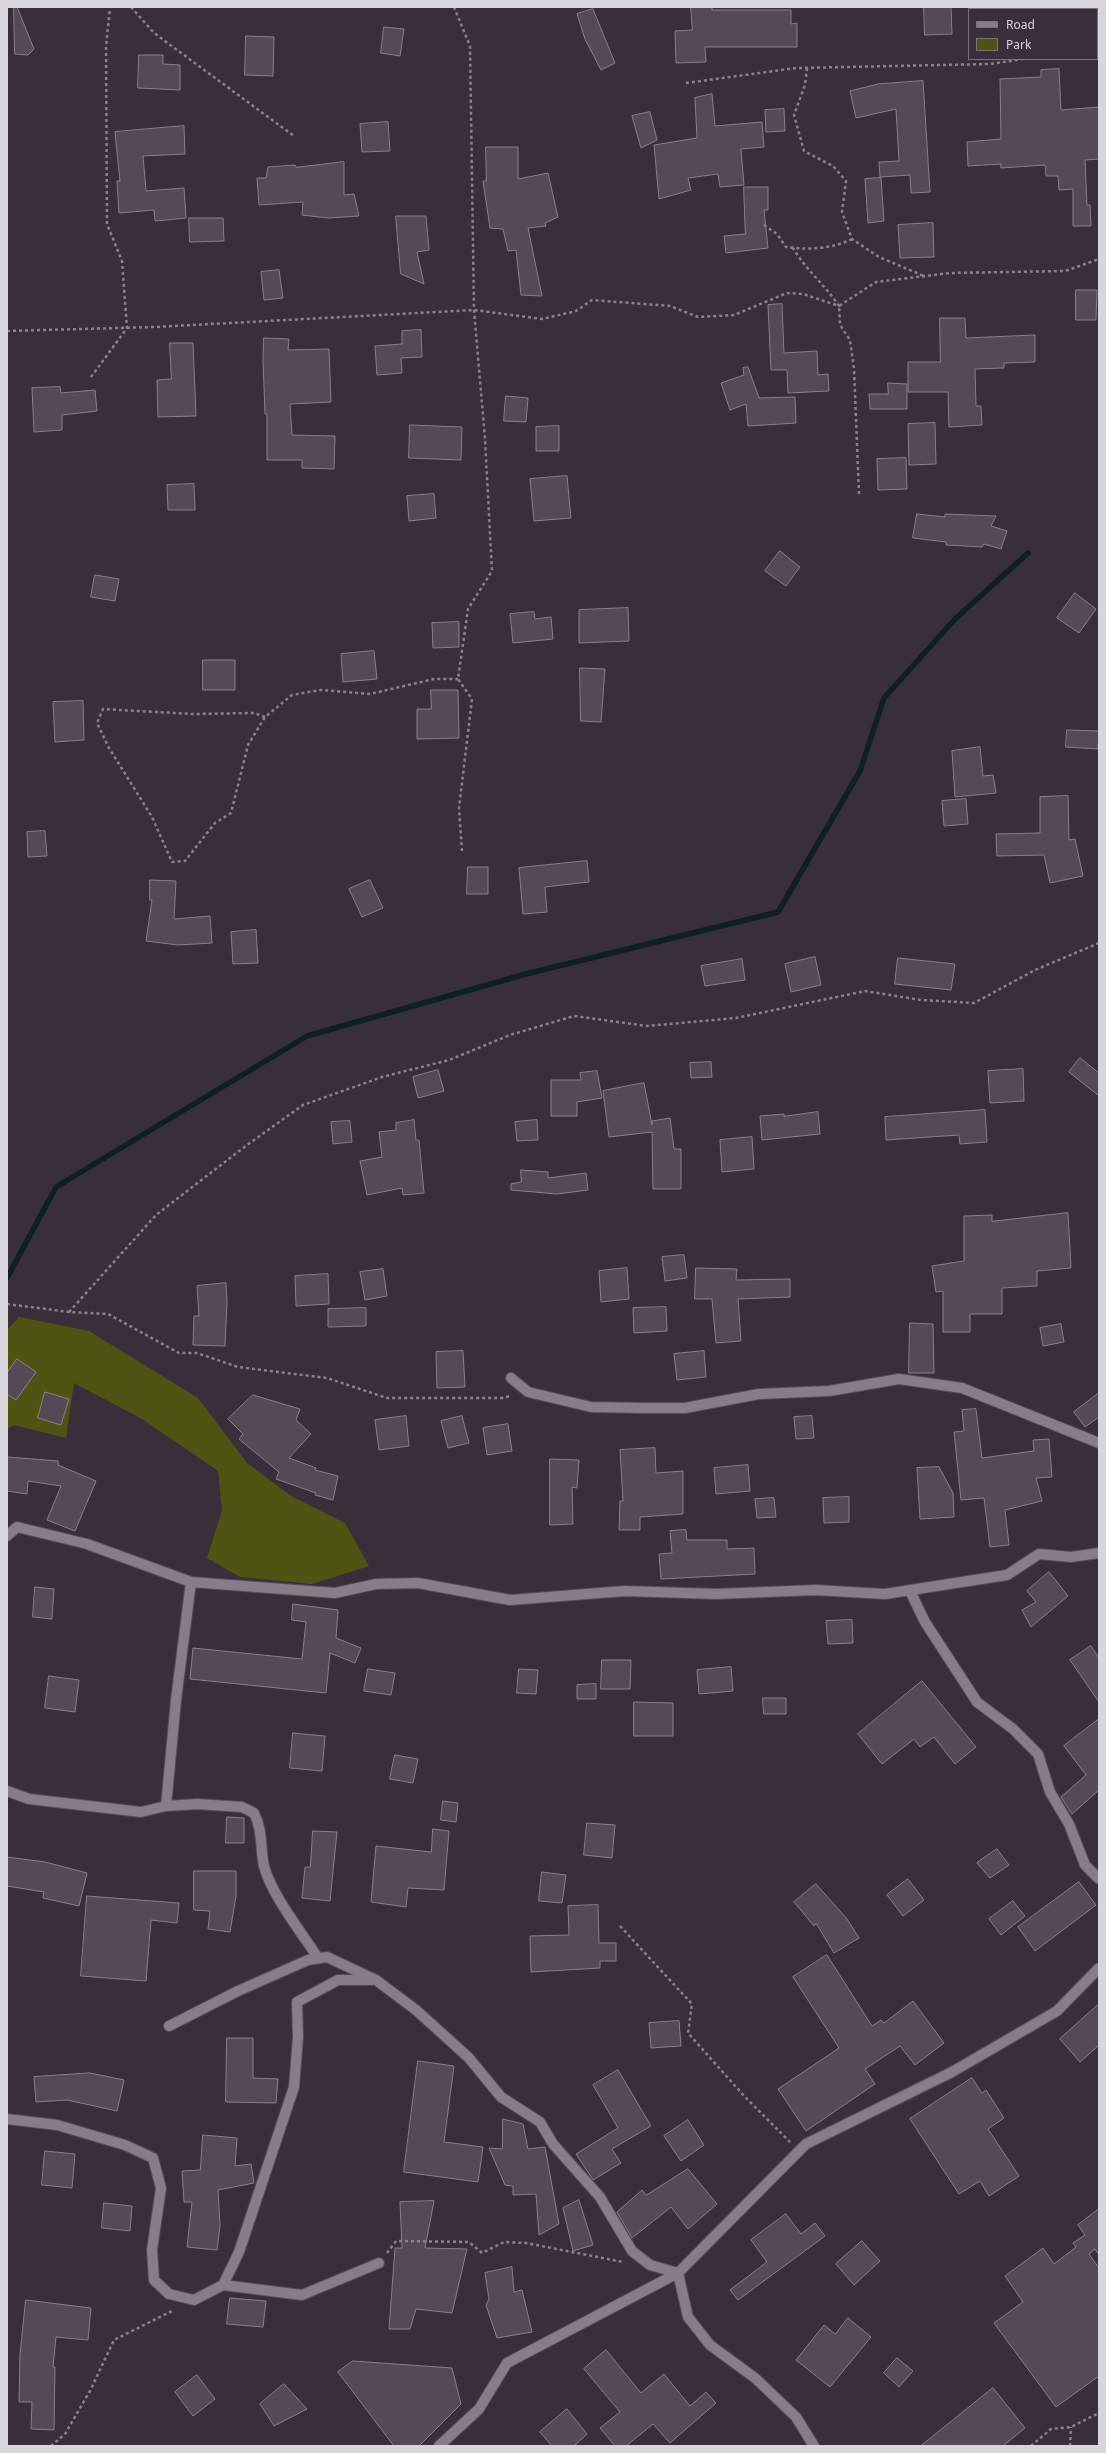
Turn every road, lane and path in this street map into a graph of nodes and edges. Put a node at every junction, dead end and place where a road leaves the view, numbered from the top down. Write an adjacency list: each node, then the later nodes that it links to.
1 (110, 7): 15 (path)
2 (131, 7): 7 (path)
3 (454, 7): 14 (path)
4 (1016, 60): 5 (path)
5 (807, 68): 6 (path); 9 (path)
6 (686, 83)
7 (294, 136)
8 (764, 225): 10 (path)
9 (852, 239): 10 (path); 12 (path)
10 (793, 248): 13 (path)
11 (1099, 259): 12 (path)
12 (925, 276): 13 (path)
13 (839, 306): 14 (path); 18 (path)
14 (474, 310): 15 (path); 19 (path)
15 (127, 328): 16 (path); 17 (path)
16 (7, 330)
17 (91, 377)
18 (859, 494)
19 (458, 679): 20 (path); 21 (path)
20 (265, 717): 20 (path)
21 (462, 852)
22 (1099, 943): 24 (path)
23 (7, 1304): 24 (path)
24 (69, 1312): 26 (path)
25 (511, 1378): 26 (street)
26 (528, 1392): 27 (street)
27 (1099, 1443)
28 (7, 1536): 30 (street)
29 (1099, 1553): 31 (street)
30 (191, 1582): 31 (street); 33 (street)
31 (910, 1591): 34 (street)
32 (7, 1791): 33 (street)
33 (166, 1806): 36 (street)
34 (1099, 1879)
35 (620, 1926): 41 (path)
36 (318, 1958): 38 (street); 39 (street)
37 (1099, 1968): 41 (street)
38 (376, 1980): 43 (street); 45 (street)
39 (169, 2026)
40 (7, 2119): 46 (street)
41 (798, 2151): 44 (street)
42 (379, 2263): 43 (path); 45 (street)
43 (650, 2266): 44 (street)
44 (678, 2273): 50 (street); 51 (street)
45 (223, 2285): 46 (street)
46 (194, 2300): 49 (path)
47 (1099, 2413): 48 (path)
48 (1071, 2427): 52 (path); 53 (path)
49 (51, 2446)
50 (439, 2446)
51 (814, 2446)
52 (1031, 2446)
53 (1070, 2446)

